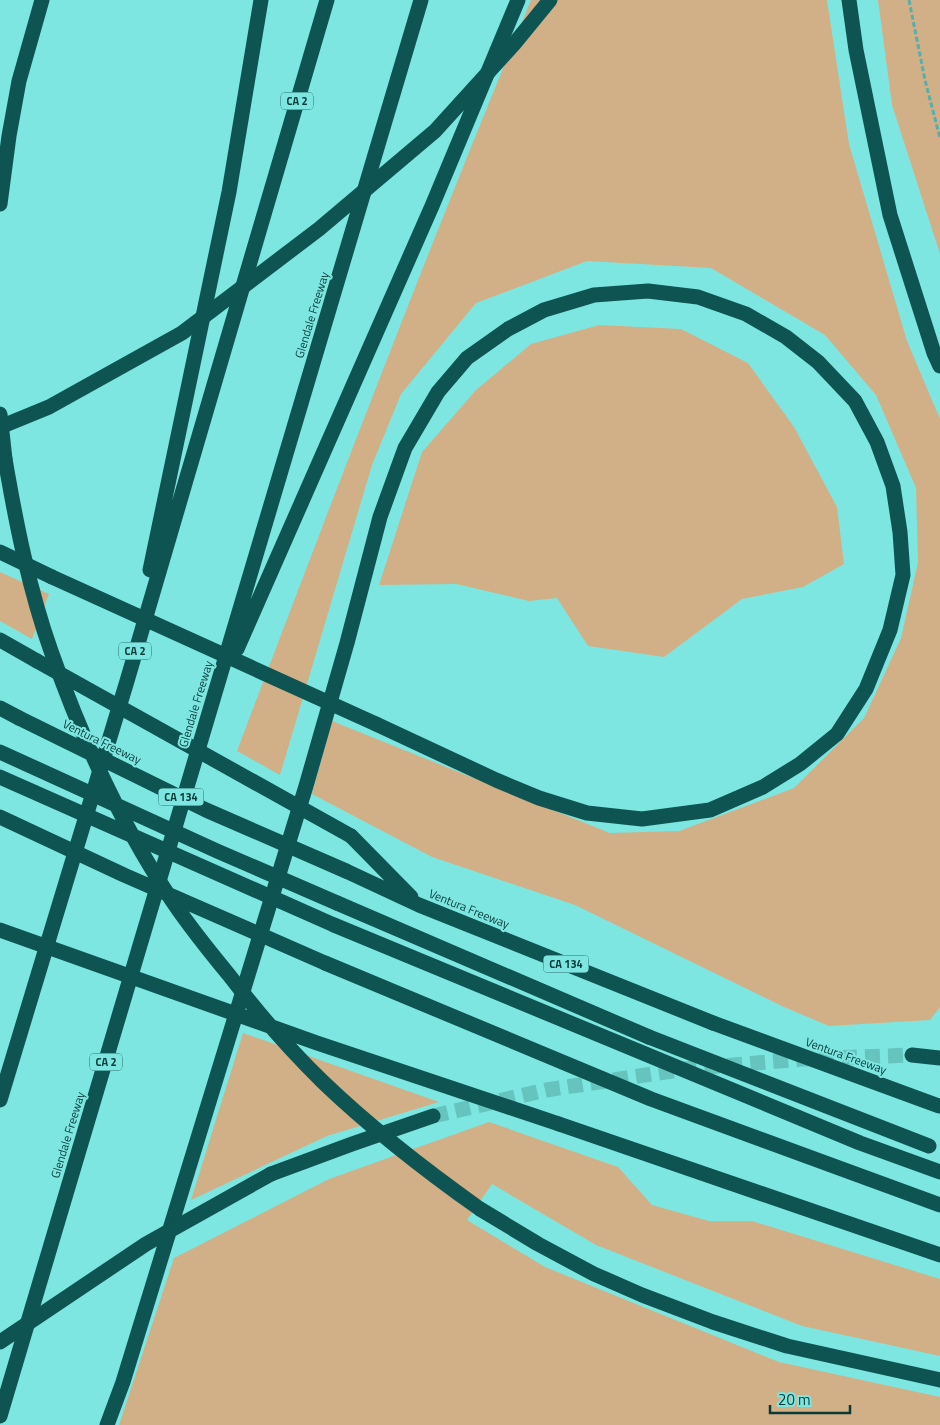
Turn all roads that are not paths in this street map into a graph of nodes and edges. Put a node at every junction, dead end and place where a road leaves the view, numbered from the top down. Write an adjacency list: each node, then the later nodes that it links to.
1 (42, 0): 8 (highway)
2 (261, 0): 14 (highway)
3 (327, 0): 14 (highway, CA 2)
4 (421, 0): 15 (highway, Glendale Freeway / CA 2)
5 (518, 0): 15 (highway)
6 (550, 0): 11 (highway, bridge)
7 (848, 0): 9 (highway)
8 (0, 204)
9 (940, 366)
10 (0, 414): 32 (highway, bridge)
11 (0, 427)
12 (0, 552): 34 (highway, bridge)
13 (0, 640): 20 (highway, bridge)
14 (126, 681): 24 (highway, CA 2)
15 (211, 707): 33 (highway, Glendale Freeway / CA 2)
16 (0, 708): 20 (highway, Ventura Freeway / CA 134, bridge)
17 (0, 752): 27 (highway, bridge)
18 (0, 777): 28 (highway, bridge)
19 (0, 817): 29 (highway, bridge)
20 (419, 905): 25 (highway, Ventura Freeway / CA 134, bridge)
21 (0, 930): 30 (highway, bridge)
22 (912, 1055): 23 (highway)
23 (940, 1058)
24 (0, 1100)
25 (939, 1107)
26 (433, 1116): 31 (highway, bridge)
27 (935, 1148)
28 (940, 1172)
29 (940, 1205)
30 (940, 1255)
31 (0, 1342)
32 (940, 1380)
33 (0, 1416)
34 (107, 1425)

